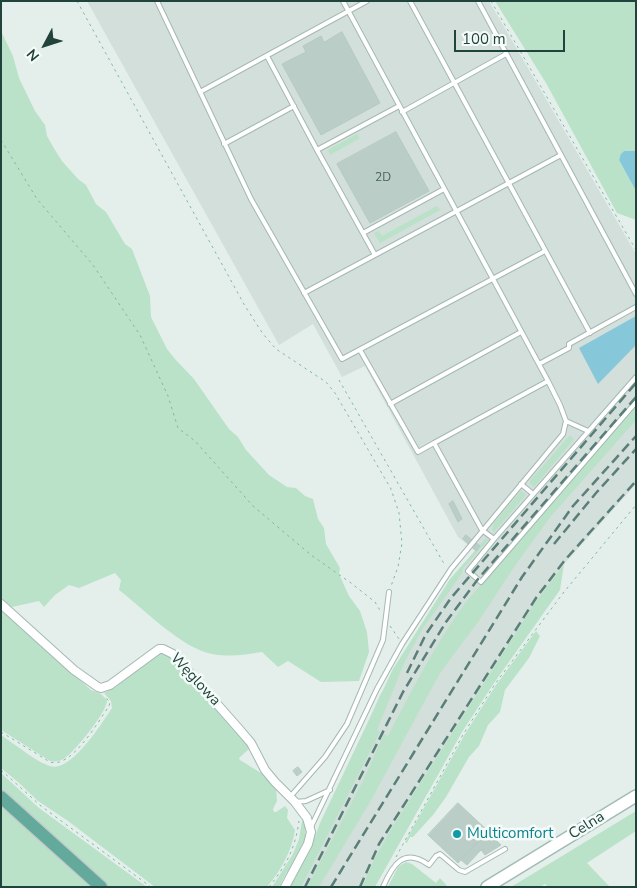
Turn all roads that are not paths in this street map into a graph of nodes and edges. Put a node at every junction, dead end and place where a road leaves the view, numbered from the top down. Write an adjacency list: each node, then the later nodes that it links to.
1 (157, 1): 10 (lane)
2 (342, 1): 6 (lane)
3 (367, 1): 6 (lane)
4 (410, 1): 9 (lane)
5 (478, 1): 7 (lane)
6 (348, 12): 8 (lane); 12 (lane)
7 (506, 54): 9 (lane); 16 (lane)
8 (267, 56): 10 (lane); 11 (lane)
9 (455, 83): 13 (lane); 17 (lane)
10 (200, 92): 14 (lane)
11 (294, 106): 14 (lane); 15 (lane)
12 (399, 106): 13 (lane); 15 (lane)
13 (402, 112): 18 (lane)
14 (224, 144): 24 (lane)
15 (318, 150): 20 (lane)
16 (561, 155): 17 (lane); 25 (lane)
17 (509, 183): 19 (lane); 21 (lane)
18 (444, 189): 19 (lane); 20 (lane)
19 (456, 211): 22 (lane); 23 (lane)
20 (363, 233): 22 (lane)
21 (546, 251): 23 (lane); 28 (lane)
22 (375, 255): 24 (lane)
23 (492, 279): 27 (lane); 29 (lane)
24 (304, 293): 29 (lane)
25 (636, 294)
26 (636, 307): 28 (lane)
27 (521, 332): 30 (lane); 34 (lane)
28 (590, 333): 30 (lane)
29 (360, 350): 34 (lane)
30 (538, 364): 32 (lane)
31 (636, 377): 36 (lane)
32 (548, 381): 35 (lane); 37 (lane)
33 (636, 402): 41 (lane)
34 (390, 404): 37 (lane)
35 (566, 422): 36 (lane); 38 (lane)
36 (588, 432): 39 (lane)
37 (434, 443): 40 (lane)
38 (521, 484): 39 (lane); 40 (lane)
39 (533, 494): 41 (lane)
40 (482, 530): 41 (lane); 44 (lane)
41 (494, 540)
42 (389, 592): 47 (lane)
43 (1, 604): 47 (street, Węglowa)
44 (330, 790): 47 (lane); 48 (lane)
45 (636, 796): 53 (street, Celna)
46 (1, 798): 50 (main road)
47 (293, 799): 48 (street, Węglowa)
48 (310, 829): 51 (street)
49 (505, 849): 52 (lane)
50 (101, 887)
51 (285, 887)
52 (384, 887)
53 (487, 887)

